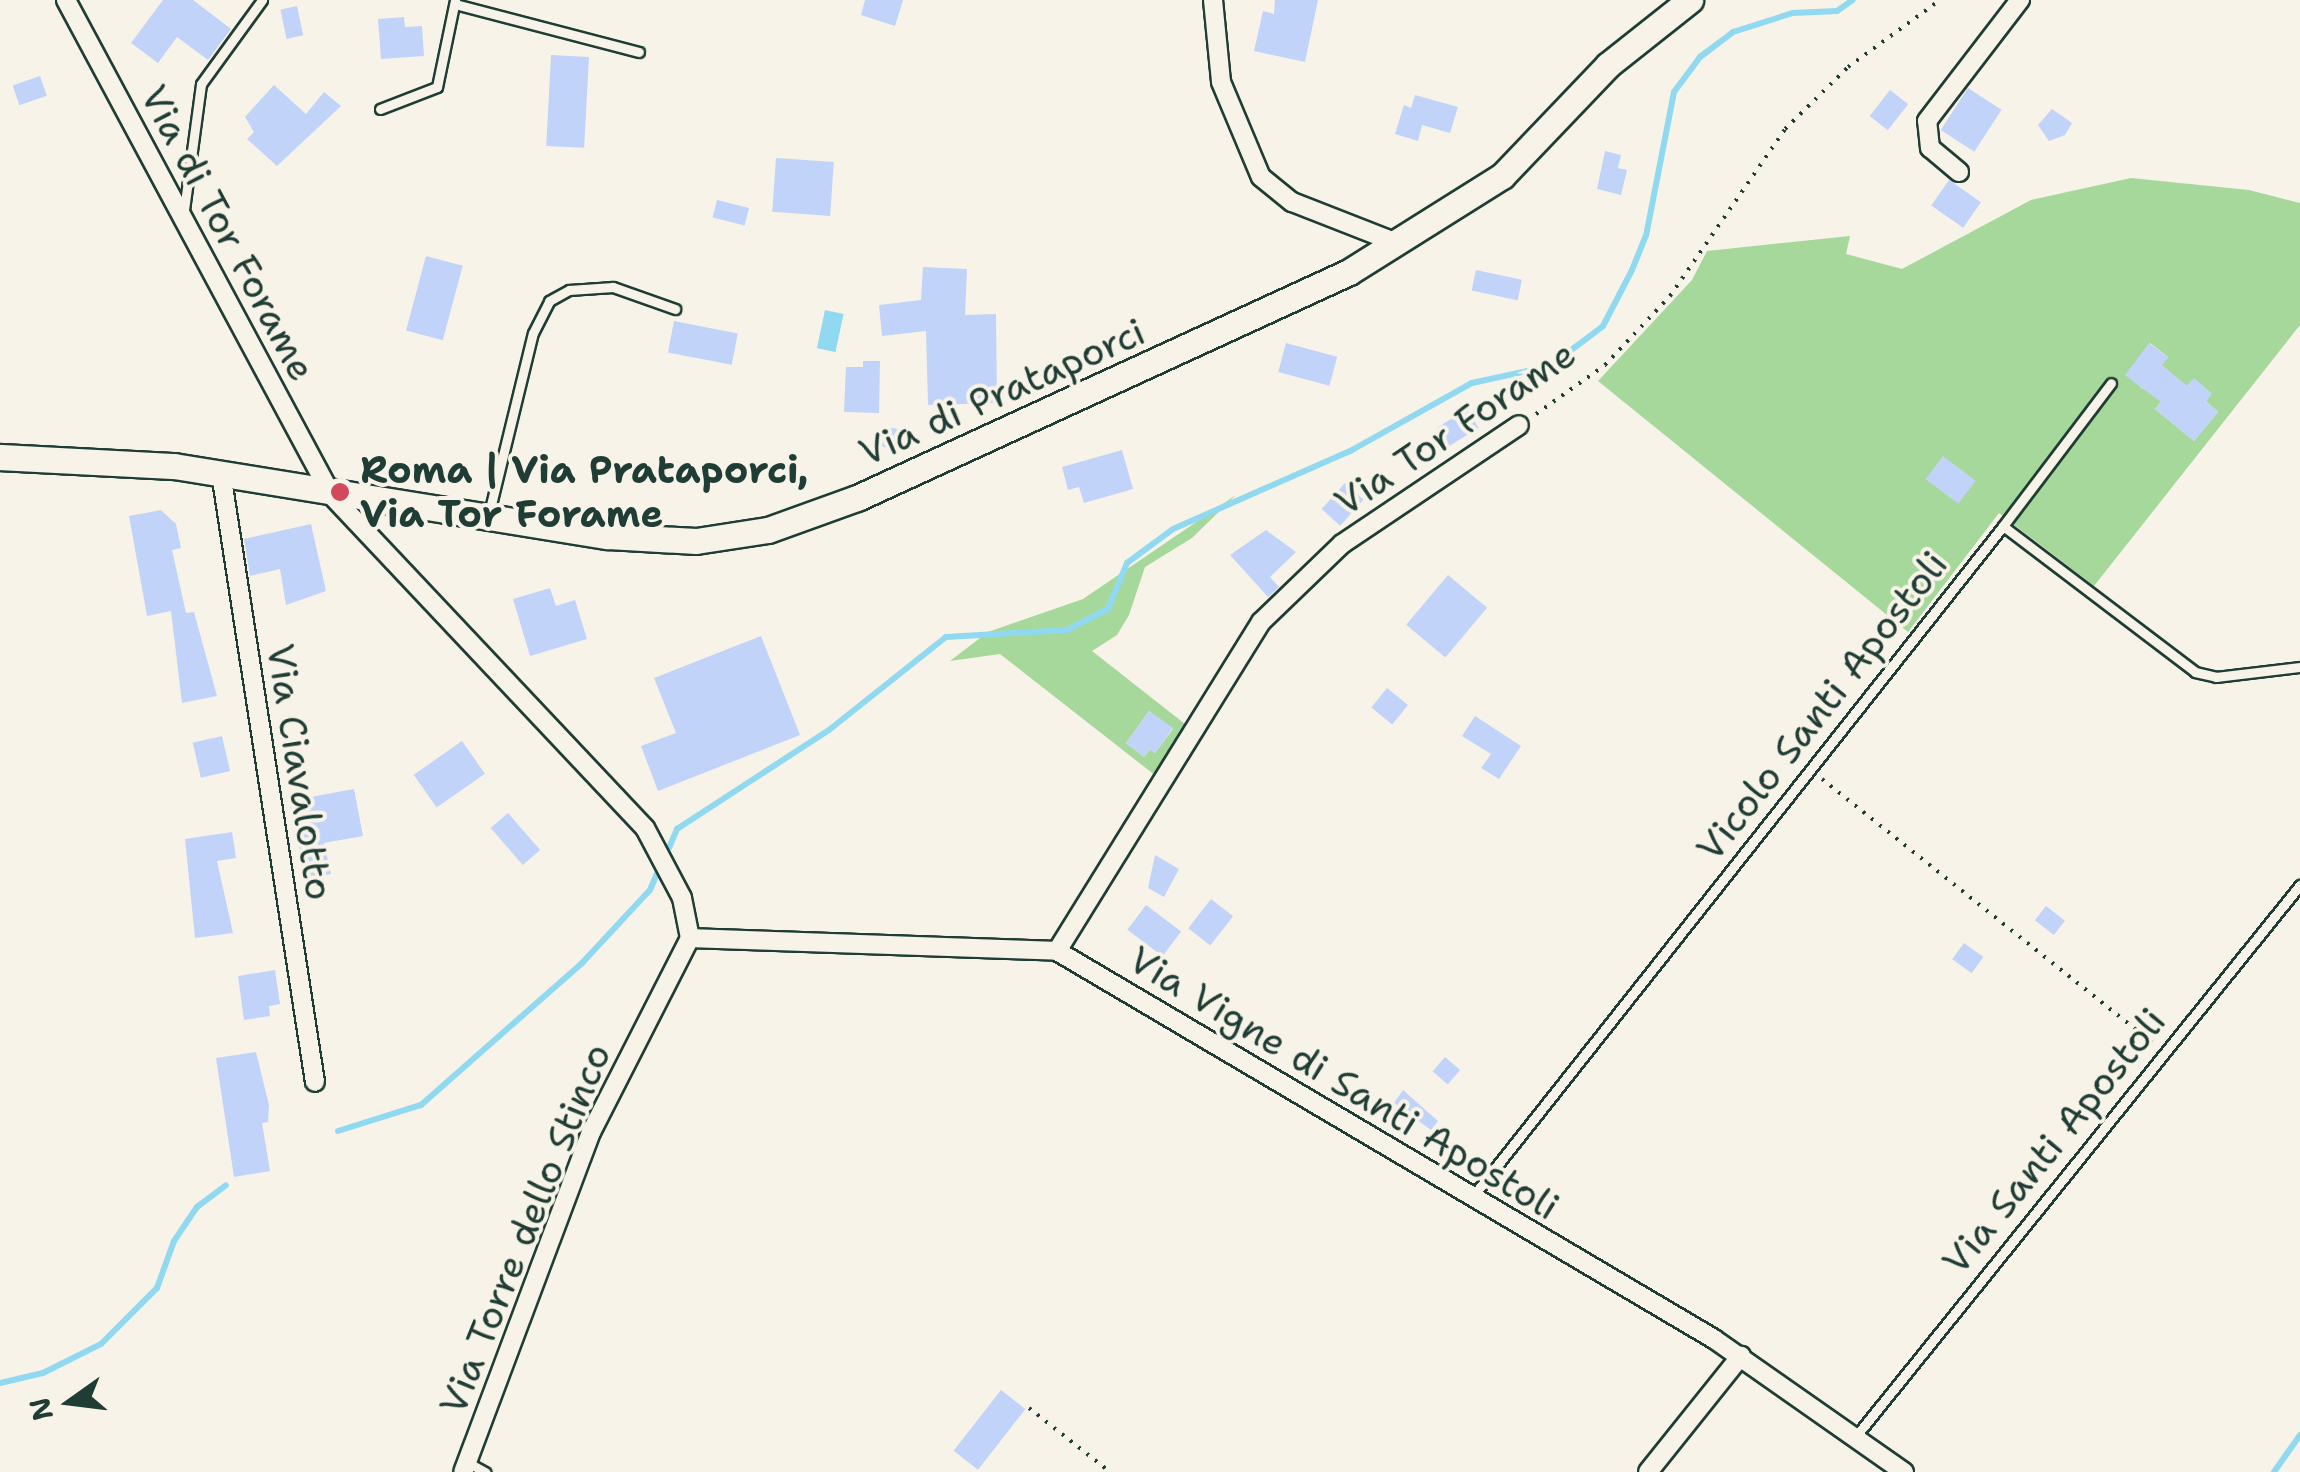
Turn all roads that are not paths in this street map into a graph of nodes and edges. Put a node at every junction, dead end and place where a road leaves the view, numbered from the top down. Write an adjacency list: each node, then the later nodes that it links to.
1 (66, 0): 10 (street, Via di Tor Forame)
2 (262, 0): 10 (lane)
3 (1213, 0): 11 (street)
4 (1690, 0): 11 (street, Via di Prataporci)
5 (2020, 0): 9 (street)
6 (455, 2): 7 (lane); 8 (lane)
7 (639, 52)
8 (380, 109)
9 (1959, 172)
10 (183, 217): 17 (street, Via di Tor Forame)
11 (1397, 243): 18 (street, Via di Prataporci)
12 (675, 309): 18 (lane)
13 (2112, 382): 19 (lane, Vicolo Santi Apostoli)
14 (1519, 425): 23 (street, Via Tor Forame)
15 (0, 458): 16 (street, Via di Prataporci)
16 (221, 473): 17 (street, Via di Prataporci); 24 (street, Via Ciavalotto)
17 (332, 496): 18 (street, Via di Prataporci); 22 (street)
18 (487, 520)
19 (2002, 526): 20 (lane); 25 (lane, Vicolo Santi Apostoli)
20 (2300, 667)
21 (2300, 884): 27 (lane, Via Santi Apostoli)
22 (690, 938): 23 (street, Via Vigne di Santi Apostoli); 28 (street, Via Torre dello Stinco)
23 (1057, 951): 25 (street, Via Vigne di Santi Apostoli)
24 (315, 1082)
25 (1472, 1196): 26 (street, Via Vigne di Santi Apostoli)
26 (1741, 1356): 27 (street, Via Vigne di Santi Apostoli); 30 (street)
27 (1856, 1436): 31 (street, Via Vigne di Santi Apostoli)
28 (465, 1467): 29 (lane)
29 (484, 1472)
30 (1648, 1472)
31 (1904, 1472)

